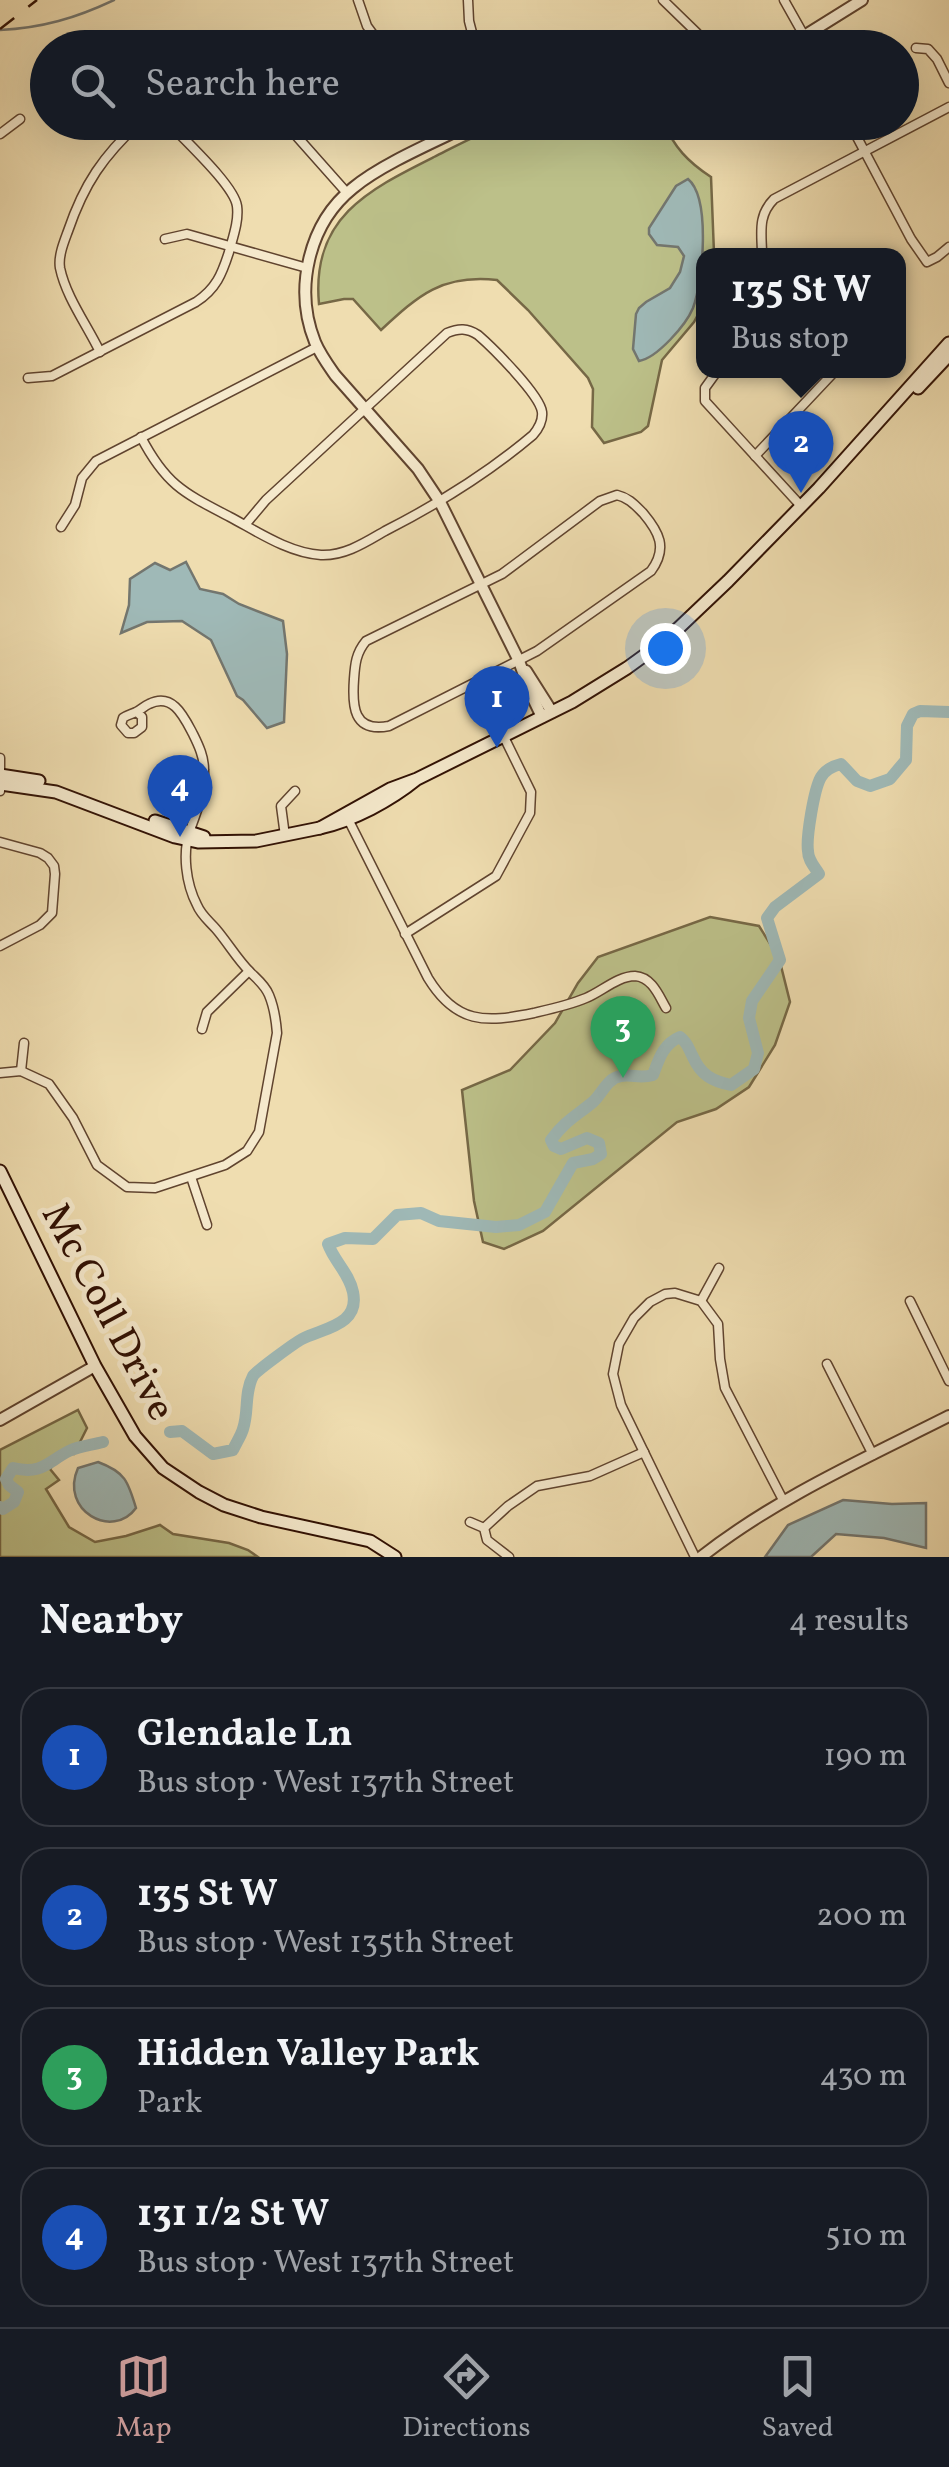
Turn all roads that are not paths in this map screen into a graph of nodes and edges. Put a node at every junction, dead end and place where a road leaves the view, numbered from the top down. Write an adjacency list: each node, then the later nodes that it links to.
1 (358, 0): 6 (street)
2 (468, 0): 7 (street)
3 (663, 0): 8 (street)
4 (784, 0): 9 (street)
5 (862, 0): 10 (street)
6 (369, 30)
7 (471, 30)
8 (693, 30)
9 (802, 30)
10 (814, 30)
11 (919, 48): 12 (street)
12 (949, 83)
13 (949, 107): 15 (street)
14 (20, 120): 16 (street)
15 (919, 123)
16 (0, 134)
17 (121, 140): 32 (street)
18 (184, 140): 26 (street)
19 (300, 140): 24 (street)
20 (440, 140): 24 (street)
21 (858, 140): 23 (street)
22 (889, 140): 23 (street)
23 (865, 153): 27 (street); 28 (street)
24 (347, 193): 29 (street)
25 (165, 239): 26 (street)
26 (230, 246): 29 (street); 32 (street)
27 (949, 247)
28 (761, 248)
29 (307, 268): 31 (street)
30 (949, 343): 38 (main road)
31 (317, 347): 37 (street); 39 (street)
32 (100, 352): 34 (street)
33 (949, 355): 38 (main road)
34 (28, 378)
35 (712, 378): 40 (street)
36 (829, 378): 40 (street)
37 (364, 408): 41 (street); 41 (street); 43 (street)
38 (867, 435): 42 (main road)
39 (140, 438): 43 (street); 44 (street)
40 (756, 456): 42 (street)
41 (440, 502): 43 (street); 45 (street)
42 (801, 506): 48 (main road)
43 (245, 525)
44 (60, 527)
45 (481, 585): 46 (street); 46 (street); 46 (street)
46 (519, 661): 48 (street)
47 (138, 712): 55 (street)
48 (547, 715): 49 (main road)
49 (504, 737): 54 (main road); 58 (street)
50 (0, 758): 51 (street)
51 (1, 776): 52 (street); 55 (main road)
52 (0, 786): 55 (main road)
53 (295, 790): 56 (street)
54 (347, 816): 56 (main road); 58 (street)
55 (188, 836): 56 (main road); 60 (street)
56 (285, 836)
57 (0, 842): 59 (street)
58 (405, 934): 61 (street)
59 (0, 946)
60 (248, 971): 62 (street); 67 (street)
61 (666, 1008)
62 (202, 1029)
63 (24, 1043): 64 (street)
64 (22, 1071): 65 (street); 67 (street)
65 (0, 1073)
66 (0, 1171): 73 (main road, Mc Coll Drive)
67 (191, 1177): 68 (street)
68 (207, 1225)
69 (719, 1268): 70 (street)
70 (701, 1301): 77 (street); 79 (street)
71 (910, 1301): 74 (street)
72 (827, 1364): 78 (street)
73 (95, 1366): 76 (street); 82 (main road, Mc Coll Drive)
74 (949, 1381)
75 (949, 1416): 78 (street)
76 (0, 1420)
77 (644, 1452): 81 (street); 84 (street)
78 (873, 1455): 79 (street)
79 (783, 1500): 84 (street)
80 (470, 1522): 81 (street)
81 (484, 1528): 83 (street)
82 (395, 1557)
83 (508, 1557)
84 (698, 1557)

